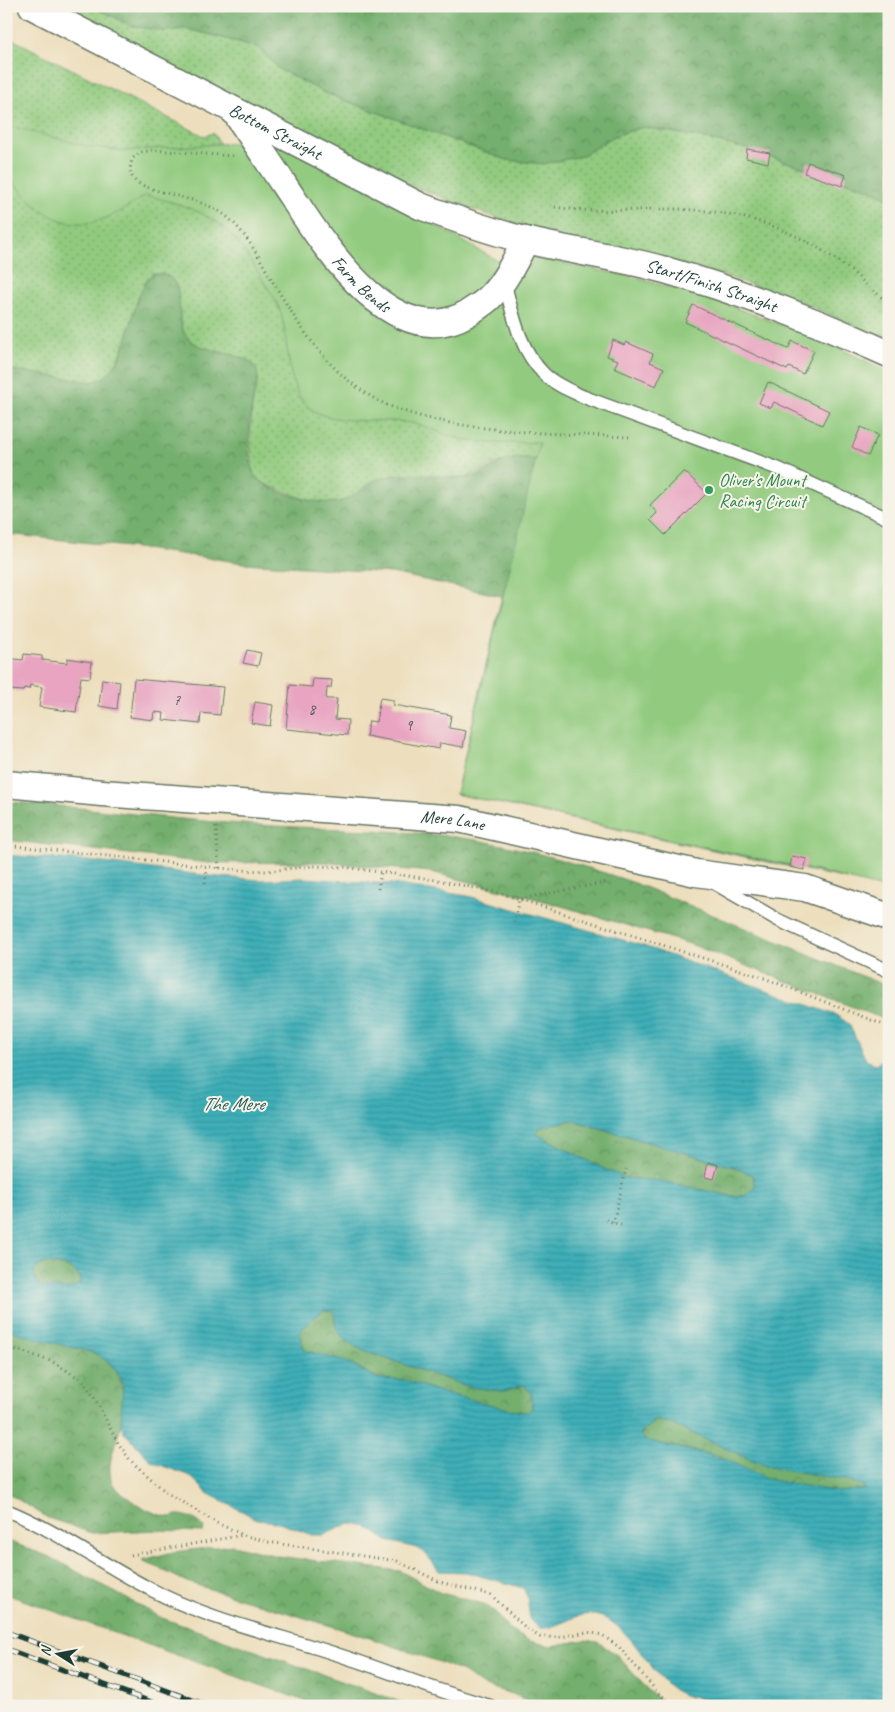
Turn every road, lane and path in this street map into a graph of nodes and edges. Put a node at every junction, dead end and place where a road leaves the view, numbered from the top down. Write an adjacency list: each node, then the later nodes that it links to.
1 (32, 6): 2 (street, Bottom Straight)
2 (235, 111): 4 (street, Bottom Straight); 5 (street, Farm Bends)
3 (550, 206): 6 (path)
4 (526, 240): 5 (street, Farm Bends); 7 (street, Start/Finish Straight)
5 (503, 279): 8 (lane)
6 (889, 303)
7 (889, 354)
8 (889, 519)
9 (6, 784): 10 (street, Mere Lane)
10 (214, 802): 13 (path); 15 (street, Mere Lane)
11 (6, 845): 12 (path)
12 (207, 868): 13 (path); 17 (path)
13 (218, 869): 14 (path)
14 (381, 872): 18 (path); 19 (path)
15 (696, 872): 20 (street, Mere Lane); 22 (lane)
16 (612, 881): 19 (path)
17 (205, 883)
18 (378, 889)
19 (519, 899): 21 (path); 23 (path)
20 (889, 917)
21 (514, 922)
22 (889, 970)
23 (889, 1027)
24 (626, 1169): 26 (path)
25 (606, 1220): 26 (path)
26 (613, 1222): 27 (path)
27 (621, 1225)
28 (6, 1346): 30 (path)
29 (6, 1510): 31 (lane)
30 (243, 1535): 31 (path); 33 (path)
31 (103, 1560): 32 (lane)
32 (490, 1706)
33 (679, 1706)

